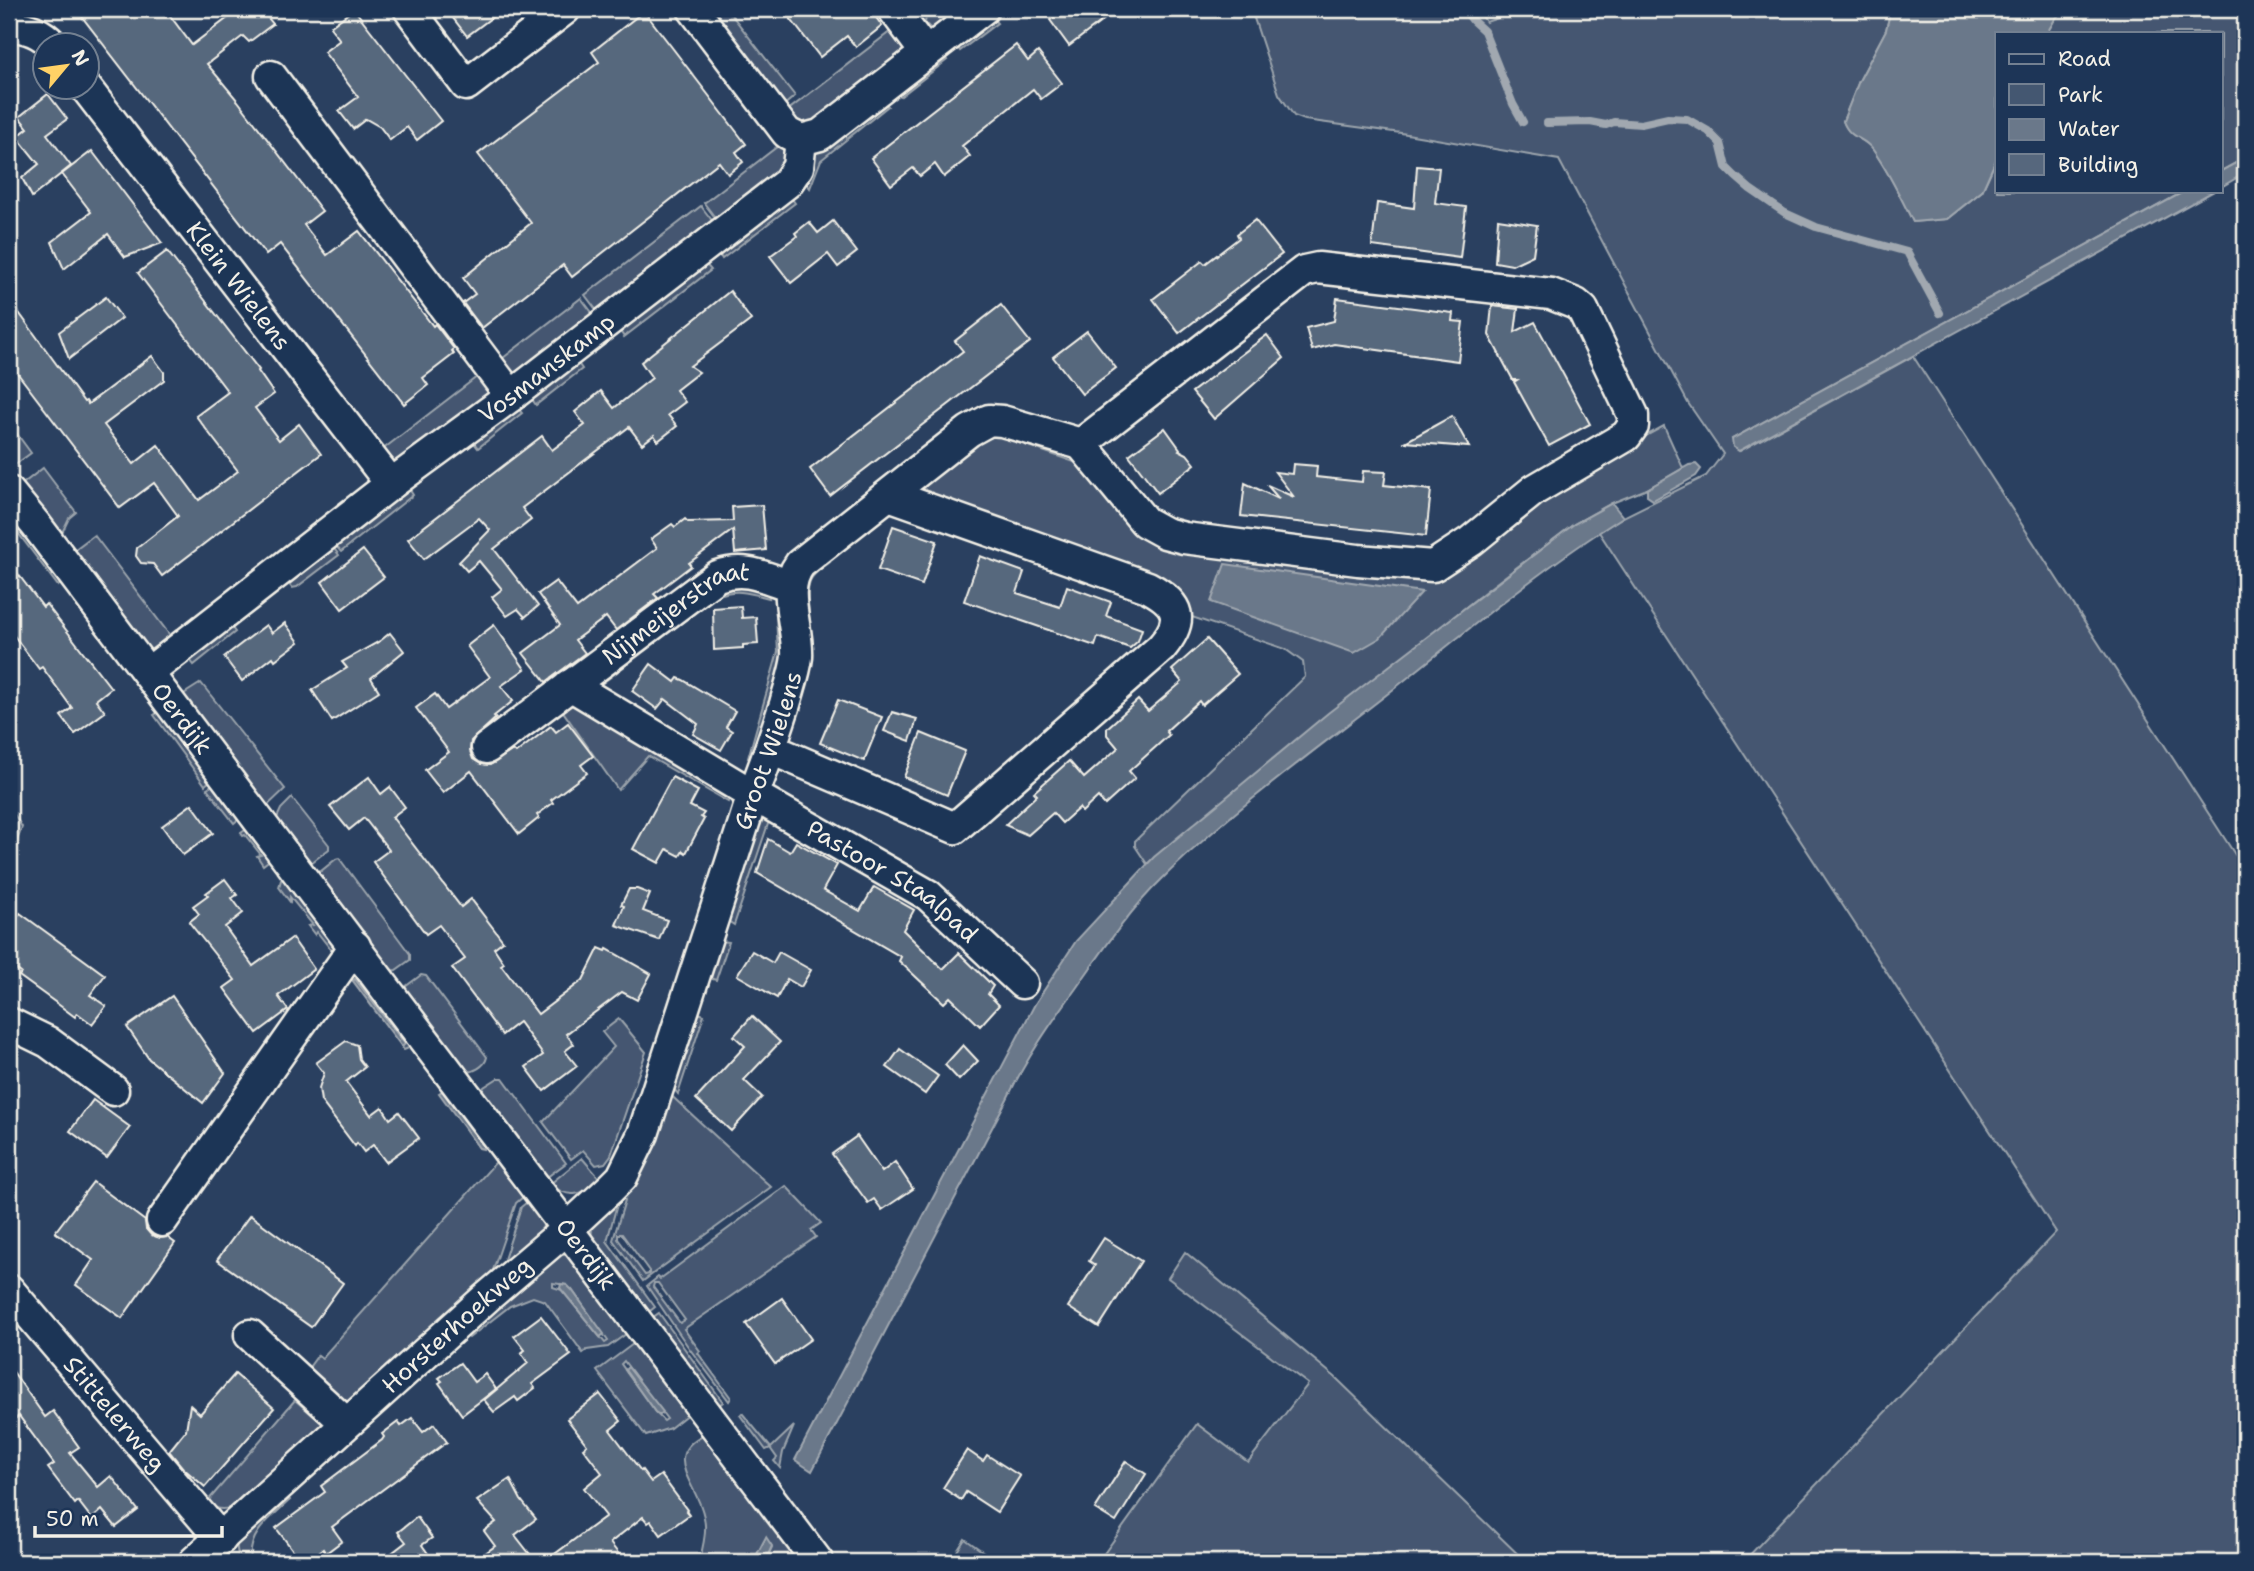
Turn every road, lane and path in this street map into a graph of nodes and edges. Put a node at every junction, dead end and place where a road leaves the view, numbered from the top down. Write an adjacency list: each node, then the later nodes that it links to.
1 (409, 9): 2 (street)
2 (565, 9)
3 (693, 9): 11 (street)
4 (893, 9): 8 (street)
5 (983, 9): 8 (street)
6 (9, 25): 7 (street)
7 (38, 32)
8 (926, 53): 11 (street)
9 (271, 76): 12 (street)
10 (97, 102): 14 (street, Klein Wielens)
11 (801, 140): 12 (street, Vosmanskamp)
12 (511, 396): 14 (street, Vosmanskamp)
13 (1081, 444): 13 (street); 16 (street)
14 (391, 484): 18 (street, Vosmanskamp)
15 (9, 492): 18 (street, Oerdijk)
16 (889, 495): 17 (street); 21 (street)
17 (792, 586): 19 (street, Nijmeijerstraat); 21 (street, Groot Wielens)
18 (148, 673): 23 (street, Oerdijk)
19 (570, 685): 20 (street, Nijmeijerstraat); 22 (street, Nijmeijerstraat)
20 (487, 748)
21 (771, 749): 22 (street, Groot Wielens)
22 (753, 795): 24 (street, Pastoor Staalpad); 28 (street, Groot Wielens)
23 (355, 946): 27 (street); 28 (street, Oerdijk)
24 (1022, 983)
25 (9, 1023): 26 (street)
26 (113, 1090)
27 (162, 1221)
28 (567, 1229): 31 (street, Horsterhoekweg); 33 (street, Oerdijk)
29 (9, 1290): 32 (street, Stittelerweg)
30 (250, 1335): 31 (street)
31 (346, 1423): 32 (street, Horsterhoekweg)
32 (213, 1552)
33 (818, 1562)

